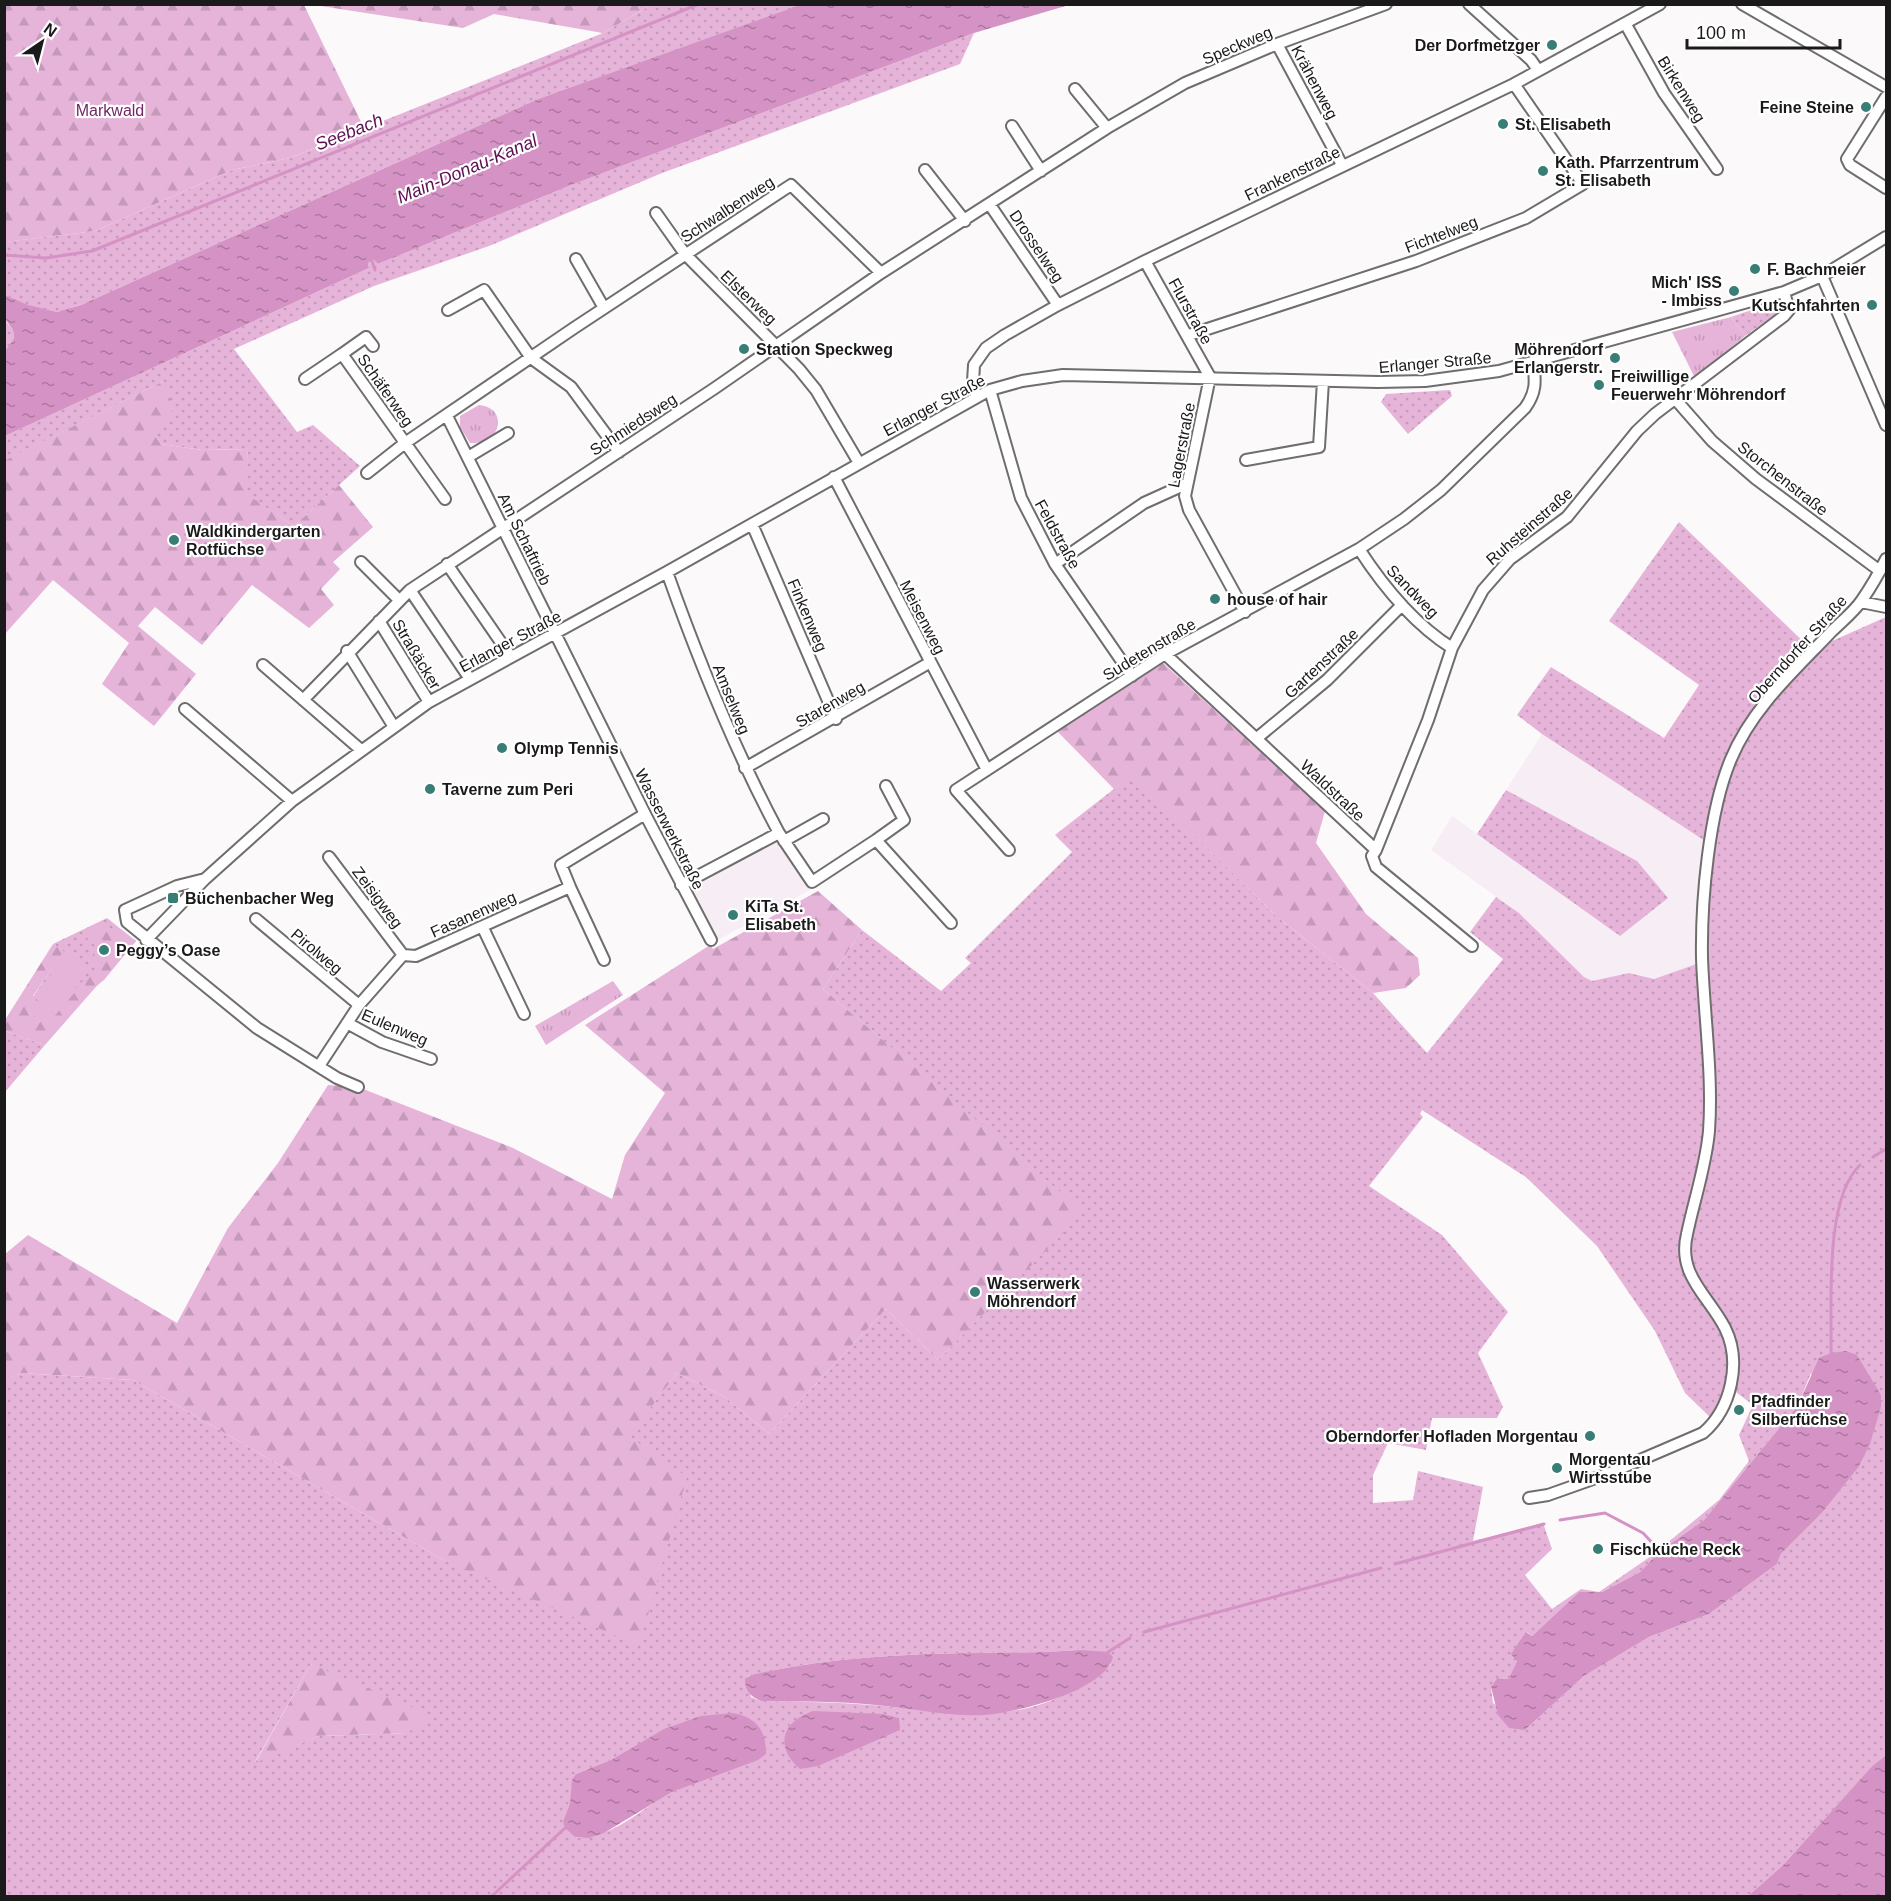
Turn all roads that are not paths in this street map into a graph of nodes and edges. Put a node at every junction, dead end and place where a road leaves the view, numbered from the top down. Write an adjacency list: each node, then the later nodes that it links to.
1 (1386, 4): 6 (street, Speckweg)
2 (1469, 4): 7 (street)
3 (1660, 4): 5 (street, Frankenstraße)
4 (1742, 4): 9 (street)
5 (1625, 23): 7 (street, Frankenstraße); 15 (street, Birkenweg)
6 (1277, 44): 13 (street, Speckweg); 14 (street, Krähenweg)
7 (1538, 70): 8 (street, Frankenstraße)
8 (1514, 84): 14 (street, Frankenstraße); 32 (street, Fichtelweg)
9 (1887, 87)
10 (1075, 89): 13 (street)
11 (1887, 97): 18 (street)
12 (1012, 126): 17 (street)
13 (1107, 128): 17 (street, Speckweg)
14 (1342, 165): 25 (street, Frankenstraße)
15 (1717, 169)
16 (925, 170): 21 (street)
17 (1041, 171): 19 (street, Speckweg)
18 (1887, 188)
19 (990, 205): 21 (street, Speckweg); 29 (street, Drosselweg)
20 (656, 213): 23 (street, Elsterweg)
21 (965, 221): 26 (street, Speckweg)
22 (1887, 237): 27 (street, Erlanger Straße)
23 (685, 254): 26 (street, Schwalbenweg); 30 (street, Schwalbenweg); 33 (street, Elsterweg)
24 (576, 259): 30 (street)
25 (1145, 261): 29 (street, Frankenstraße); 32 (street, Flurstraße)
26 (881, 273): 33 (street, Speckweg)
27 (1822, 276): 28 (street, Erlanger Straße); 45 (street)
28 (1785, 292): 37 (street, Erlanger Straße); 43 (street, Ruhsteinstraße)
29 (1058, 305): 42 (street, Frankenstraße)
30 (604, 308): 36 (street, Schwalbenweg)
31 (448, 310): 36 (street)
32 (1189, 335): 38 (street, Flurstraße)
33 (776, 344): 48 (street, Schmiedsweg); 51 (street, Elsterweg)
34 (373, 346): 35 (street, Schäferweg)
35 (342, 354): 39 (street, Schäferweg); 47 (street, Schäferweg)
36 (531, 358): 44 (street, Schwalbenweg); 48 (street)
37 (1533, 363): 40 (street, Erlanger Straße); 58 (street, Sudetenstraße)
38 (1209, 377): 40 (street, Erlanger Straße); 41 (street, Erlanger Straße); 54 (street, Lagerstraße)
39 (305, 379)
40 (1323, 381): 50 (street)
41 (990, 390): 42 (street, Erlanger Straße); 62 (street, Feldstraße)
42 (976, 396): 51 (street, Erlanger Straße)
43 (1676, 400): 63 (street, Storchenstraße); 73 (street, Ruhsteinstraße)
44 (447, 416): 47 (street, Schäferweg); 49 (street, Am Schaftrieb)
45 (1887, 424)
46 (508, 433): 49 (street)
47 (405, 443): 52 (street, Schäferweg); 55 (street, Schäferweg)
48 (619, 452): 57 (street, Schmiedsweg)
49 (468, 457): 57 (street, Am Schaftrieb)
50 (1246, 460)
51 (858, 463): 53 (street, Erlanger Straße)
52 (367, 473)
53 (834, 477): 56 (street, Erlanger Straße); 77 (street, Meisenweg)
54 (1186, 484): 62 (street); 70 (street, Lagerstraße)
55 (445, 499)
56 (752, 524): 64 (street, Erlanger Straße); 84 (street, Finkenweg)
57 (504, 527): 61 (street, Straßäcker); 72 (street, Am Schaftrieb)
58 (1359, 549): 68 (street, Sandweg); 70 (street, Sudetenstraße)
59 (1887, 559): 63 (street, Oberndorfer Straße)
60 (361, 562): 66 (street, Straßäcker)
61 (447, 564): 65 (street, Straßäcker); 76 (street)
62 (1055, 564): 79 (street, Feldstraße)
63 (1880, 571): 67 (street, Oberndorfer Straße)
64 (667, 572): 72 (street, Erlanger Straße); 88 (street, Amselweg)
65 (410, 590): 66 (street, Straßäcker); 80 (street, Straßäcker)
66 (399, 600): 71 (street, Straßäcker)
67 (1861, 602): 69 (street); 116 (street, Oberndorfer Straße)
68 (1402, 605): 73 (street, Sandweg); 86 (street, Gartenstraße)
69 (1887, 607)
70 (1245, 612): 75 (street, Sudetenstraße)
71 (379, 621): 74 (street, Straßäcker); 82 (street, Straßäcker)
72 (555, 634): 76 (street, Erlanger Straße); 92 (street, Wasserwerkstraße)
73 (1452, 648): 97 (street, Ruhsteinstraße)
74 (347, 651): 81 (street, Straßäcker); 85 (street)
75 (1165, 654): 79 (street, Sudetenstraße); 86 (street, Waldstraße)
76 (511, 657): 80 (street, Erlanger Straße)
77 (929, 663): 84 (street, Starenweg); 89 (street, Meisenweg)
78 (263, 665): 81 (street)
79 (1132, 676): 89 (street, Sudetenstraße)
80 (470, 679): 82 (street, Erlanger Straße)
81 (303, 700): 87 (street)
82 (429, 702): 85 (street, Erlanger Straße)
83 (184, 709): 91 (street)
84 (836, 718): 88 (street, Starenweg)
85 (394, 727): 87 (street, Erlanger Straße)
86 (1257, 738): 97 (street, Waldstraße)
87 (361, 750): 91 (street, Erlanger Straße)
88 (745, 768): 94 (street, Amselweg)
89 (987, 770): 96 (street, Sudetenstraße)
90 (886, 786): 95 (street, Amselweg)
91 (292, 801): 99 (street, Erlanger Straße)
92 (645, 814): 100 (street, Wasserwerkstraße); 101 (street)
93 (823, 819): 94 (street)
94 (782, 837): 95 (street, Amselweg); 100 (street)
95 (876, 840): 103 (street)
96 (1009, 850)
97 (1376, 850): 107 (street, Waldstraße)
98 (329, 857): 108 (street, Zeisigweg)
99 (205, 879): 106 (street, Erlanger Straße); 106 (street, Erlanger Straße)
100 (681, 885): 105 (street, Wasserwerkstraße)
101 (570, 887): 104 (street, Fasanenweg); 109 (street)
102 (256, 919): 110 (street, Pirolweg)
103 (951, 923)
104 (483, 927): 108 (street, Fasanenweg); 111 (street)
105 (711, 939)
106 (146, 940): 114 (street)
107 (1472, 946)
108 (403, 955): 110 (street)
109 (604, 960)
110 (359, 1005): 112 (street)
111 (524, 1014)
112 (347, 1023): 113 (street, Eulenweg); 114 (street)
113 (431, 1059)
114 (318, 1066): 115 (street)
115 (358, 1087)
116 (1529, 1498)

